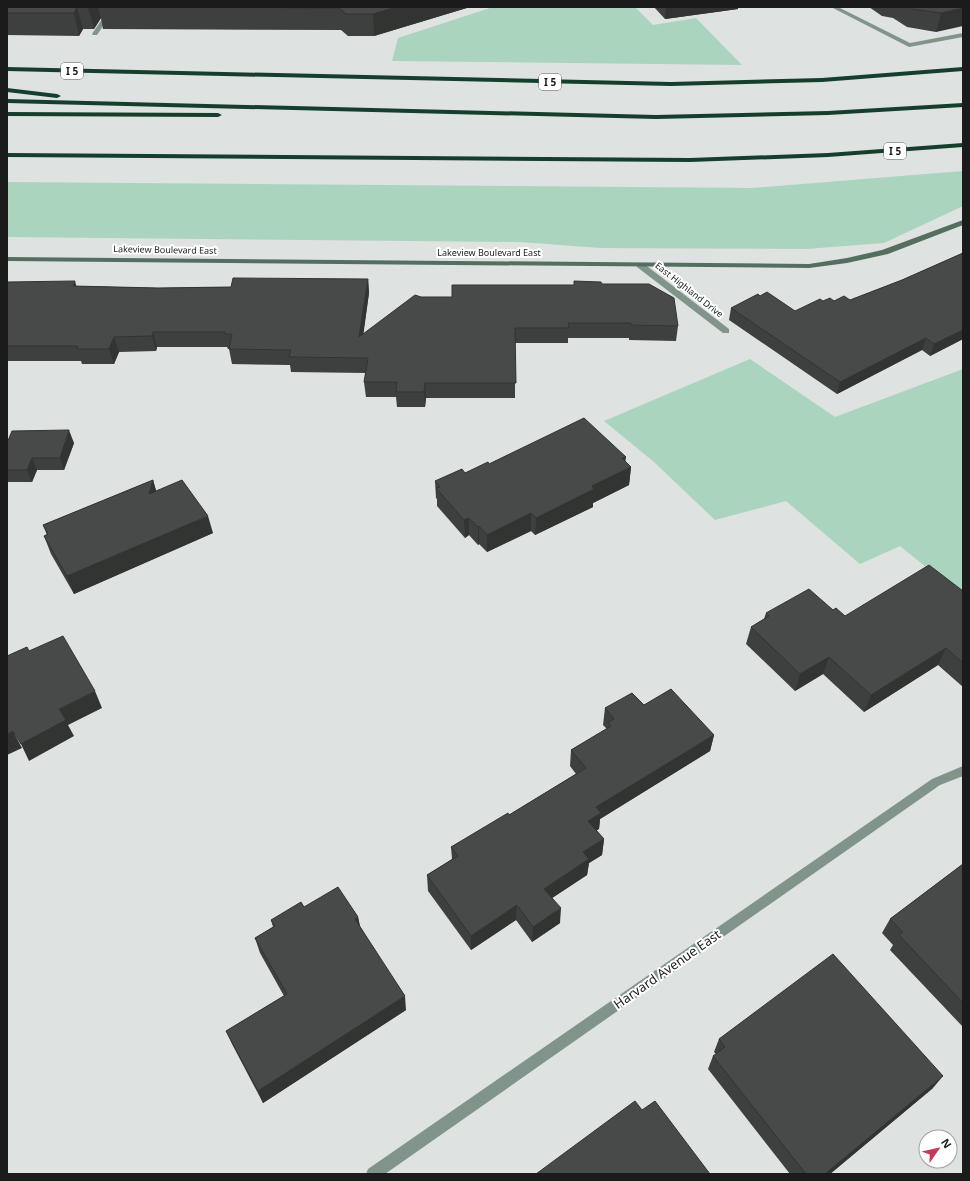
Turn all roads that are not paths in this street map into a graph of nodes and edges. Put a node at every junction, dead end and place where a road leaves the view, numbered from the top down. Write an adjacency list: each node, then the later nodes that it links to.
1 (113, 7): 3 (street)
2 (834, 7): 4 (street)
3 (95, 34)
4 (963, 34)
5 (7, 61): 8 (highway)
6 (7, 69): 8 (highway, I 5)
7 (963, 70): 8 (highway, I 5)
8 (136, 72)
9 (7, 90): 11 (highway)
10 (7, 101): 11 (highway)
11 (139, 105): 16 (highway)
12 (963, 105): 16 (highway)
13 (7, 114): 14 (highway)
14 (223, 115)
15 (238, 115): 16 (highway)
16 (569, 116)
17 (963, 145): 20 (highway, I 5)
18 (7, 149): 20 (highway)
19 (7, 155): 20 (highway, I 5)
20 (95, 155)
21 (963, 222): 23 (street, Lakeview Boulevard East)
22 (7, 259): 23 (street, Lakeview Boulevard East)
23 (640, 264): 24 (street, East Highland Drive)
24 (726, 331)
25 (963, 771): 26 (street, Harvard Avenue East)
26 (373, 1174)

